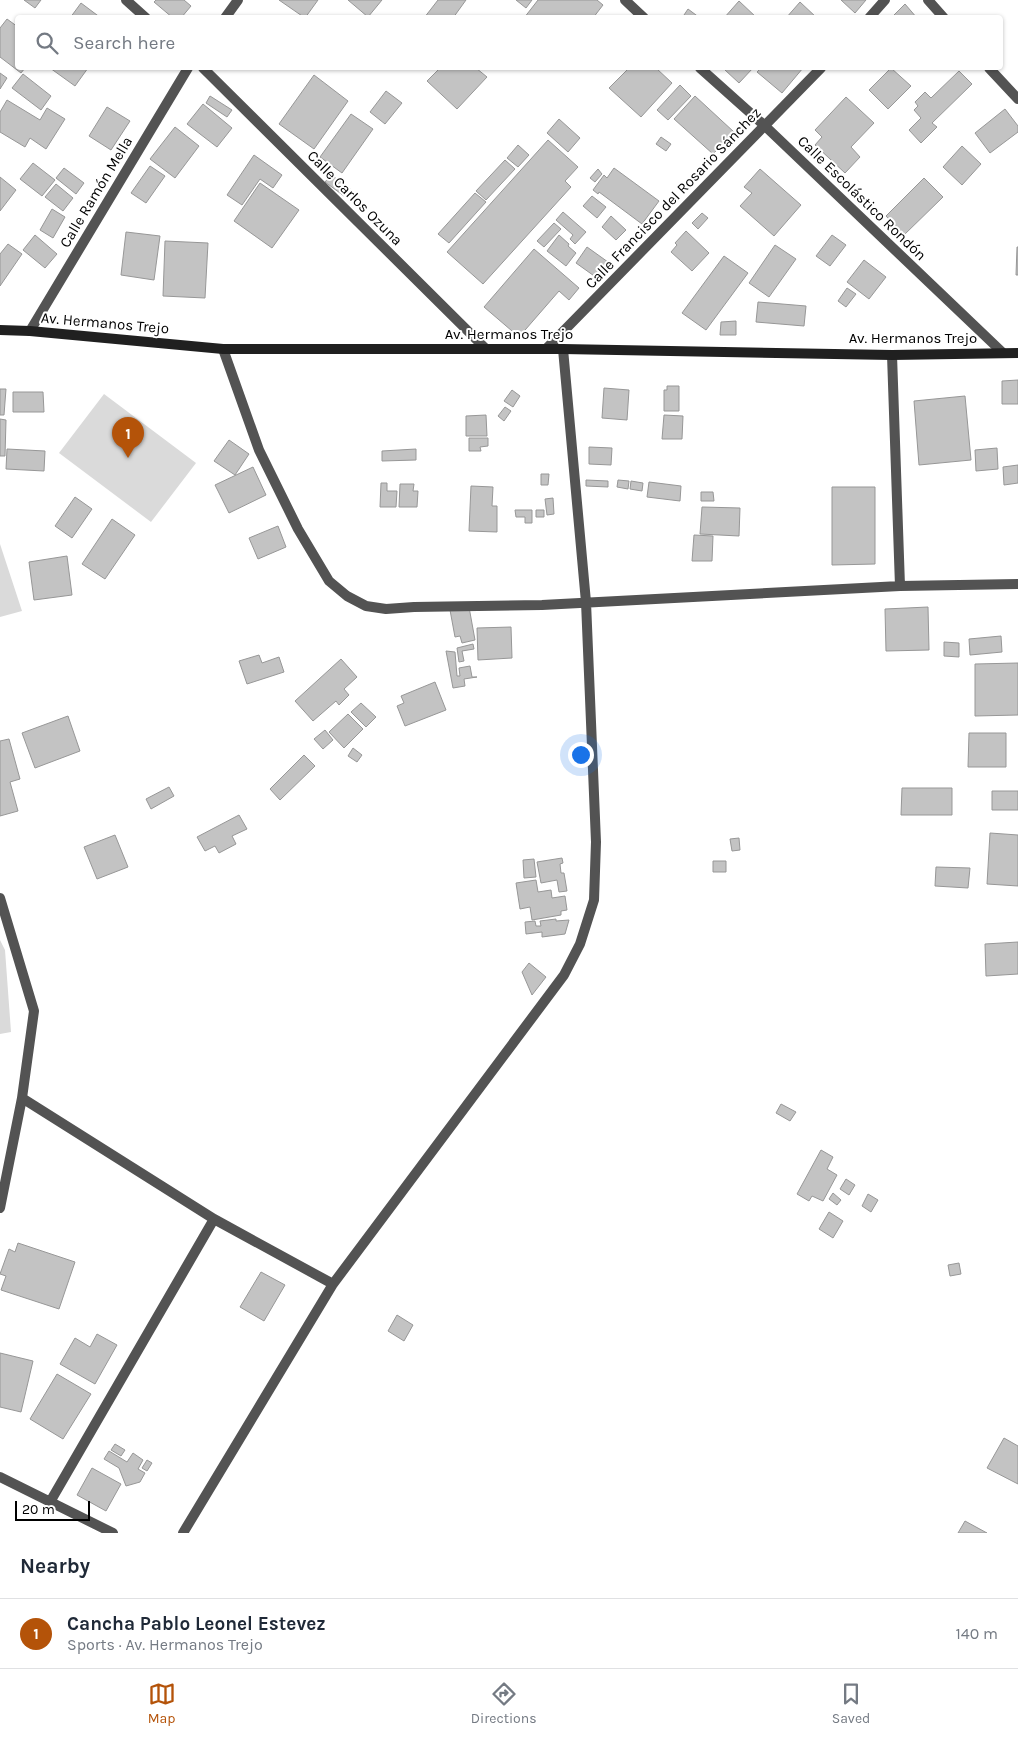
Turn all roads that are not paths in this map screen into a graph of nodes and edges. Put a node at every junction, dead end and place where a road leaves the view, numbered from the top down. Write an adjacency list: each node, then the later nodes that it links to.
1 (126, 0): 6 (street)
2 (238, 0): 7 (street)
3 (625, 0): 8 (street)
4 (885, 0): 9 (street)
5 (928, 0): 10 (street)
6 (143, 15)
7 (227, 15)
8 (641, 15)
9 (872, 15)
10 (941, 15)
11 (187, 70): 19 (street, Calle Ramón Mella)
12 (205, 70): 21 (street, Calle Carlos Ozuna)
13 (702, 70): 17 (street, Calle Escolástico Rondón)
14 (819, 70): 17 (street, Calle Francisco del Rosario Sánchez)
15 (991, 70): 16 (street)
16 (1018, 99)
17 (765, 126): 22 (street, Calle Francisco del Rosario Sánchez); 24 (street, Calle Escolástico Rondón)
18 (0, 330): 19 (main road, Av. Hermanos Trejo)
19 (30, 331): 20 (main road, Av. Hermanos Trejo)
20 (223, 349): 21 (main road, Av. Hermanos Trejo); 29 (street)
21 (486, 349): 22 (main road, Av. Hermanos Trejo)
22 (546, 349): 23 (main road, Av. Hermanos Trejo)
23 (563, 349): 26 (main road, Av. Hermanos Trejo); 29 (street)
24 (1002, 352): 25 (main road, Av. Hermanos Trejo); 26 (main road, Av. Hermanos Trejo)
25 (1018, 353)
26 (892, 355): 28 (street)
27 (1018, 584): 28 (street)
28 (900, 586): 29 (street)
29 (586, 602): 34 (street)
30 (0, 898): 31 (street)
31 (22, 1098): 32 (street); 33 (street)
32 (0, 1208)
33 (214, 1219): 34 (street); 36 (street)
34 (333, 1284): 38 (street)
35 (0, 1477): 36 (street)
36 (50, 1502): 37 (street)
37 (113, 1533)
38 (183, 1533)

